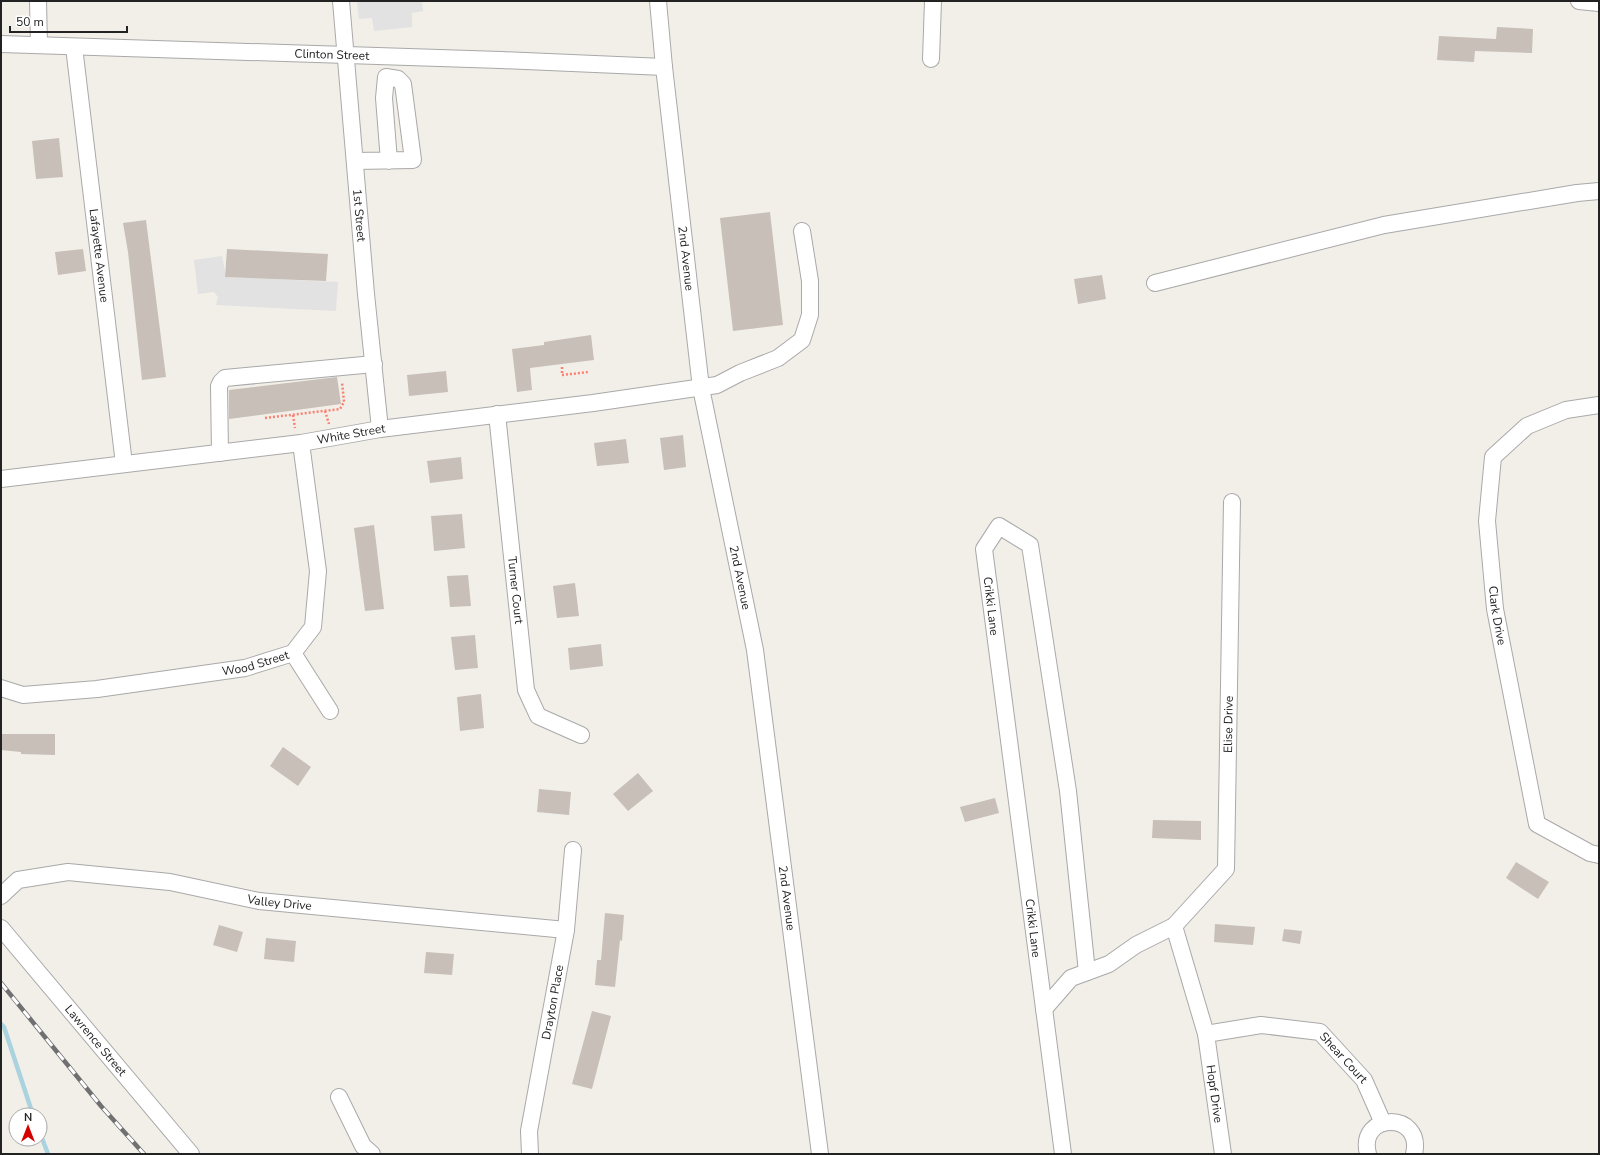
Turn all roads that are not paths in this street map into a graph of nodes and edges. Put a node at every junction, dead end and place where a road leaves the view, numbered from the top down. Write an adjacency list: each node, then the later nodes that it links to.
1 (38, 1): 8 (street)
2 (341, 1): 10 (street, 1st Street)
3 (658, 1): 12 (street, 2nd Avenue)
4 (933, 1): 11 (street)
5 (1579, 1): 6 (street)
6 (1599, 3)
7 (1, 44): 8 (street, Clinton Street)
8 (39, 45): 9 (street, Clinton Street)
9 (74, 47): 10 (street, Clinton Street); 25 (street, Lafayette Avenue)
10 (347, 55): 12 (street, Clinton Street); 13 (street, 1st Street)
11 (931, 59)
12 (664, 67): 19 (street, 2nd Avenue)
13 (356, 161): 14 (street); 18 (street, 1st Street)
14 (389, 161): 14 (street)
15 (1599, 190): 17 (street)
16 (802, 231): 19 (street, White Street)
17 (1155, 283)
18 (374, 364): 22 (street, 1st Street); 24 (street)
19 (701, 388): 21 (street, White Street); 46 (street, 2nd Avenue)
20 (1599, 405): 33 (street, Clark Drive)
21 (497, 414): 22 (street, White Street); 31 (street, Turner Court)
22 (380, 428): 23 (street, White Street)
23 (298, 436): 24 (street, White Street); 28 (street, Wood Street)
24 (220, 453): 25 (street, White Street)
25 (124, 464): 26 (street, White Street)
26 (1, 479)
27 (1232, 502): 35 (street, Elise Drive)
28 (294, 653): 29 (street, Wood Street); 30 (street)
29 (1, 688)
30 (330, 711)
31 (581, 735)
32 (573, 850): 37 (street, Drayton Place)
33 (1599, 855)
34 (1, 896): 37 (street, Valley Drive)
35 (1174, 926): 38 (street, Elise Drive); 40 (street)
36 (1, 928): 43 (street, Lawrence Street)
37 (566, 930): 45 (street, Drayton Place)
38 (1087, 972): 39 (street, Elise Drive); 39 (street, Crikki Lane)
39 (1044, 1009): 47 (street, Crikki Lane)
40 (1206, 1034): 42 (street, Shear Court); 48 (street, Hopf Drive)
41 (339, 1097): 44 (street)
42 (1383, 1123): 49 (street); 50 (street)
43 (191, 1154)
44 (372, 1154)
45 (530, 1154)
46 (820, 1154)
47 (1063, 1154)
48 (1223, 1154)
49 (1368, 1154)
50 (1414, 1154)

